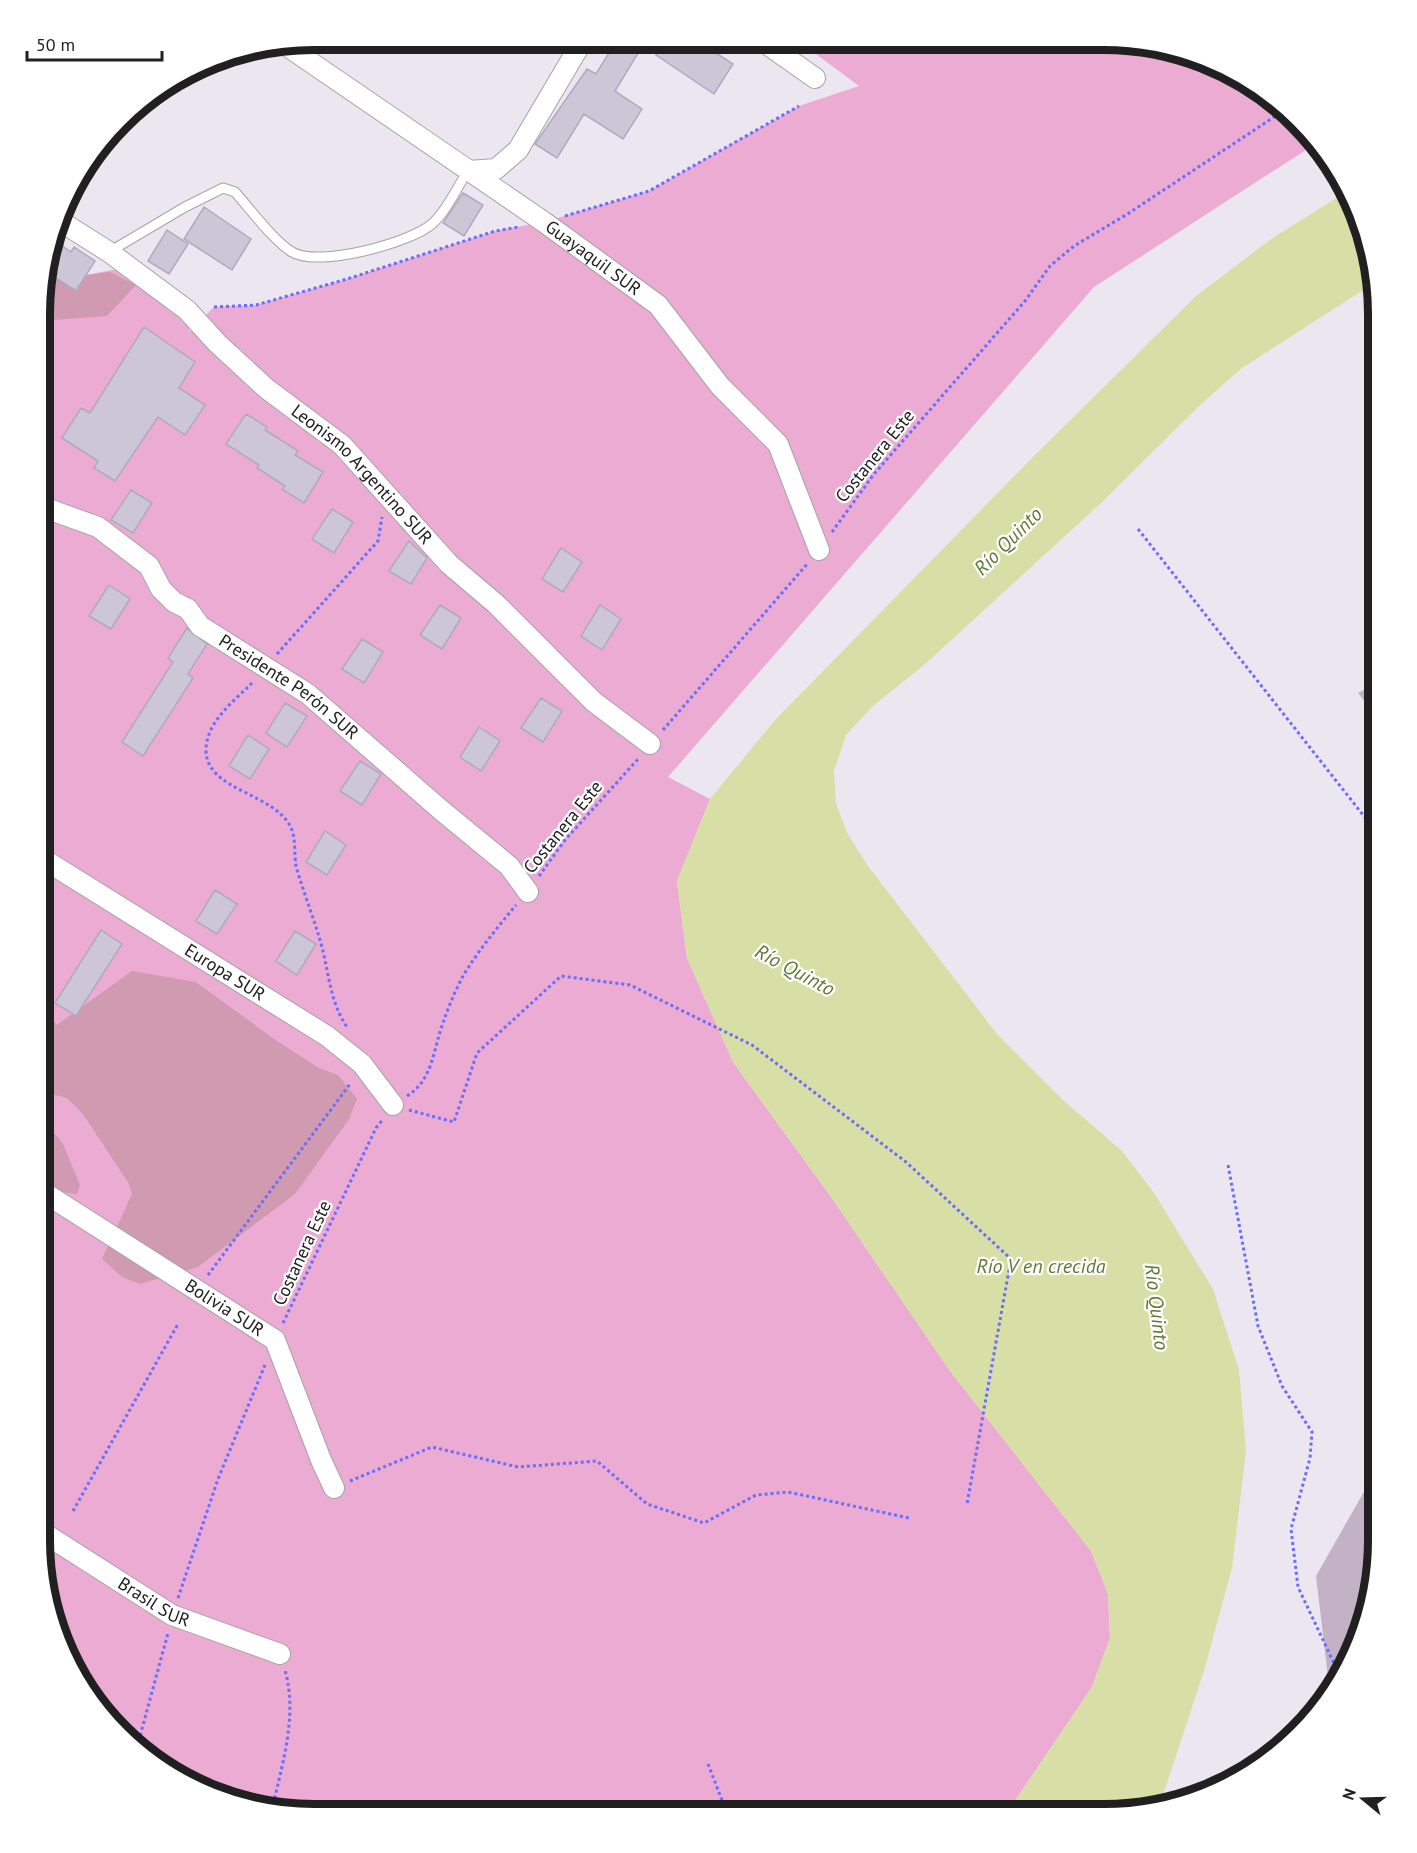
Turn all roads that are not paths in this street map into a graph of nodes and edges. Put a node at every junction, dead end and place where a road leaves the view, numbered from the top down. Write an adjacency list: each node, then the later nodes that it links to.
1 (293, 50): 5 (street, Guayaquil SUR)
2 (577, 50): 5 (street)
3 (775, 50): 4 (street)
4 (815, 78)
5 (468, 171): 7 (lane); 9 (street, Guayaquil SUR)
6 (65, 224): 7 (street, Leonismo Argentino SUR)
7 (109, 252): 10 (street, Leonismo Argentino SUR)
8 (50, 509): 12 (street, Presidente Perón SUR)
9 (819, 550)
10 (650, 744)
11 (50, 863): 13 (street, Europa SUR)
12 (528, 892)
13 (393, 1105)
14 (50, 1196): 15 (street, Bolivia SUR)
15 (334, 1488)
16 (50, 1537): 17 (street, Brasil SUR)
17 (280, 1654)

